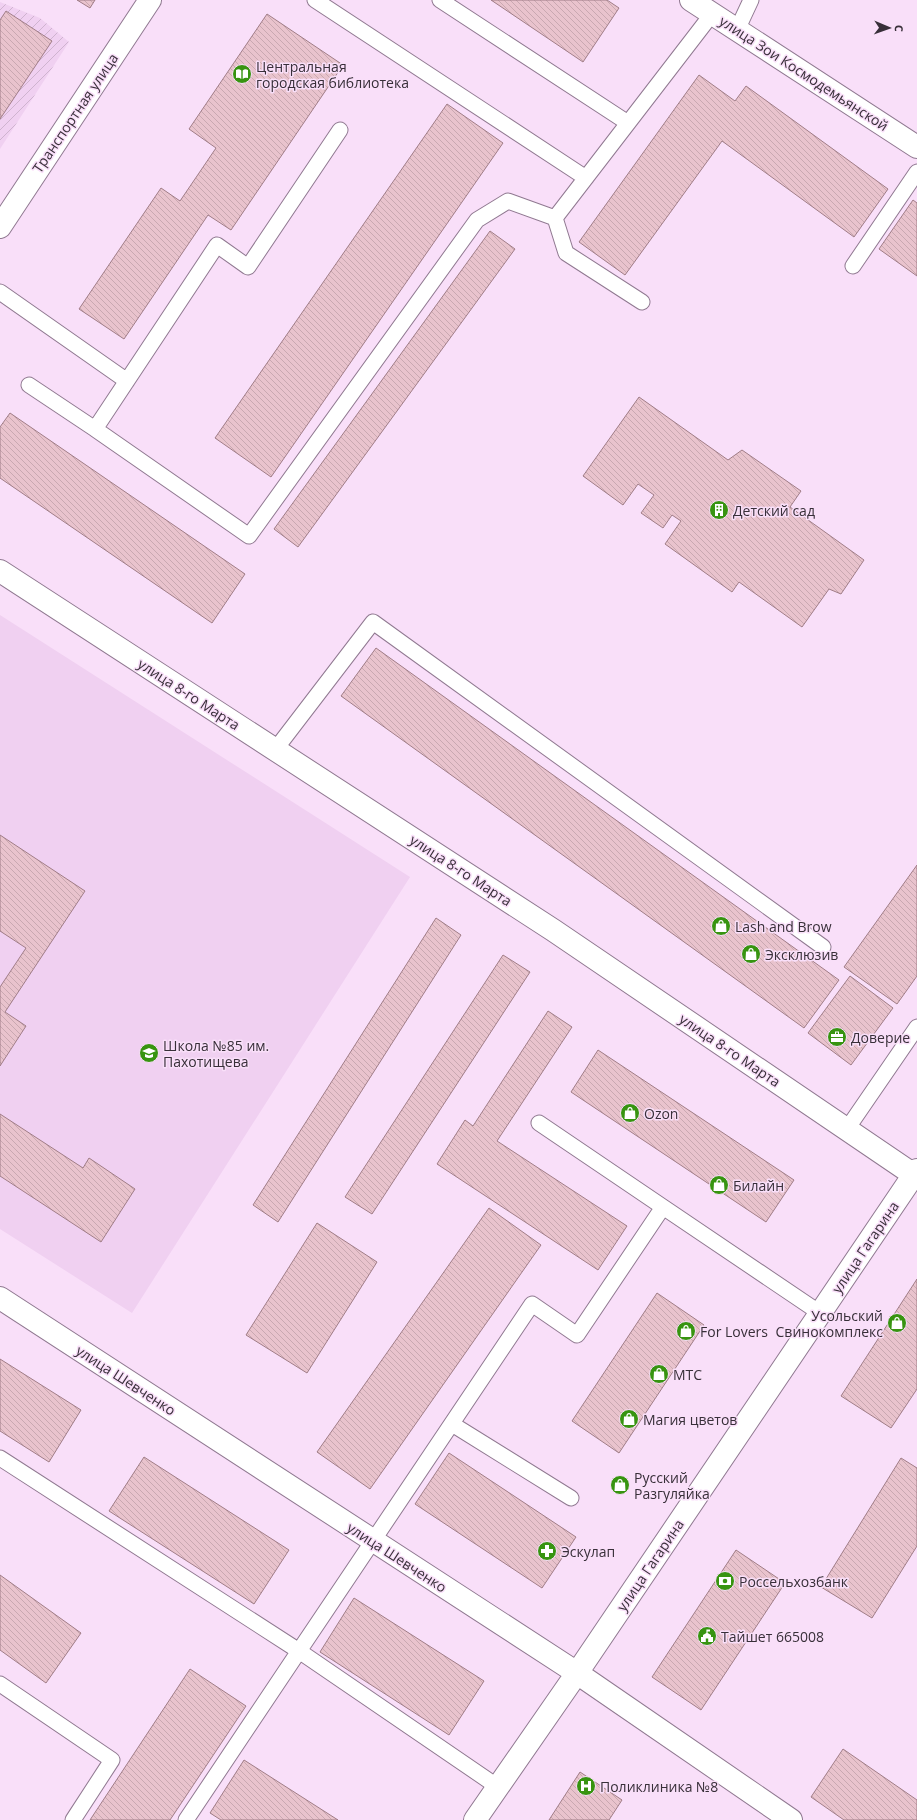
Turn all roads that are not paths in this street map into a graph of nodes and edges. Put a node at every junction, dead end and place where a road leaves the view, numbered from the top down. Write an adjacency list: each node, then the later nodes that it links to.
1 (150, 0): 14 (street, Транспортная улица)
2 (315, 0): 12 (lane)
3 (440, 0): 8 (lane)
4 (691, 0): 6 (street, улица Зои Космодемьянской)
5 (751, 0): 7 (lane)
6 (712, 14): 7 (street, улица Зои Космодемьянской); 8 (lane)
7 (737, 30): 10 (street, улица Зои Космодемьянской)
8 (628, 123): 12 (lane)
9 (340, 130): 18 (lane)
10 (917, 147)
11 (917, 172): 15 (lane)
12 (586, 178): 13 (lane)
13 (555, 218): 17 (lane); 20 (lane)
14 (0, 227)
15 (854, 266)
16 (0, 292): 18 (lane)
17 (642, 302)
18 (127, 380): 20 (lane)
19 (29, 385): 20 (lane)
20 (95, 429)
21 (0, 571): 22 (street, улица 8-го Марта)
22 (275, 750): 23 (lane); 26 (street, улица 8-го Марта)
23 (823, 947)
24 (917, 1027): 26 (lane)
25 (539, 1124): 28 (lane)
26 (846, 1129): 27 (street, улица 8-го Марта)
27 (916, 1174): 30 (street, улица Гагарина)
28 (663, 1207): 30 (lane); 31 (lane)
29 (0, 1298): 34 (street, улица Шевченко)
30 (820, 1313): 36 (street, улица Гагарина)
31 (452, 1424): 33 (lane); 34 (lane)
32 (0, 1458): 35 (lane)
33 (571, 1498)
34 (374, 1541): 35 (lane); 36 (street, улица Шевченко)
35 (299, 1651): 38 (lane); 39 (lane)
36 (577, 1673): 38 (street, улица Гагарина); 42 (street, улица Шевченко)
37 (0, 1684): 40 (lane)
38 (498, 1787): 41 (street, улица Гагарина)
39 (187, 1819)
40 (73, 1820)
41 (475, 1820)
42 (791, 1820)

